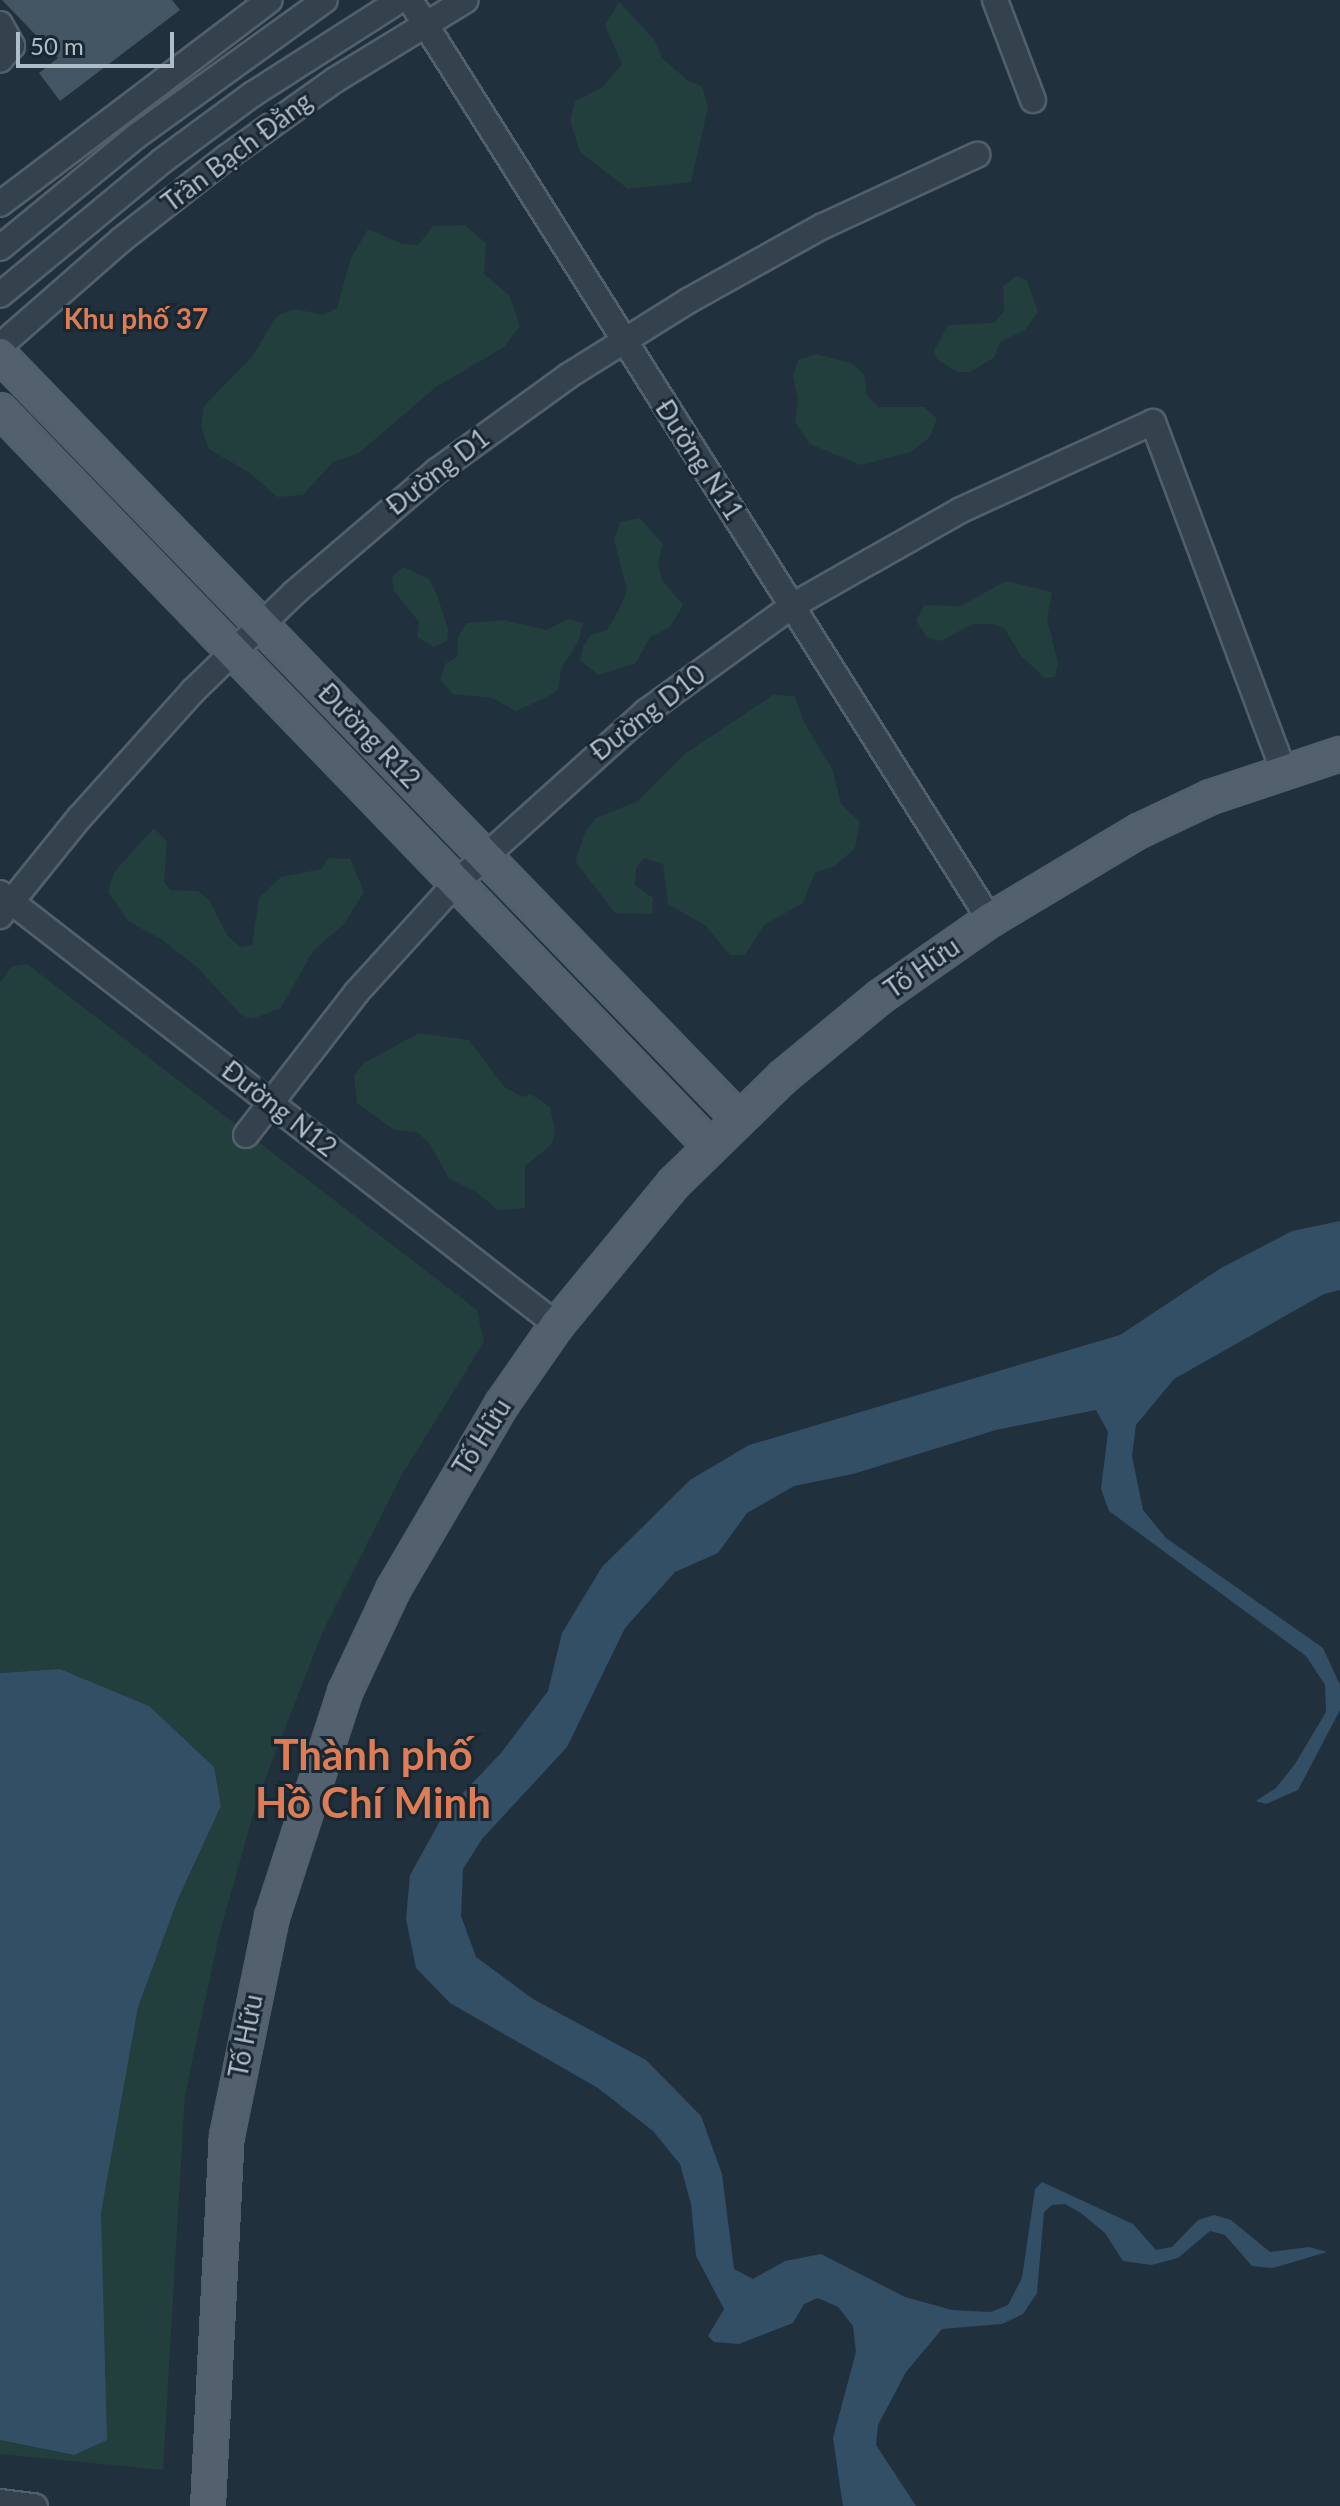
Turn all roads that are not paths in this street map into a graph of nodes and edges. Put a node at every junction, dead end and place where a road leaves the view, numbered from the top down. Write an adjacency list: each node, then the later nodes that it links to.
1 (270, 0): 12 (street)
2 (325, 0): 13 (street)
3 (400, 0): 14 (street, Trần Bạch Đằng)
4 (410, 0): 8 (street, Đường N11)
5 (466, 0): 8 (street, Trần Bạch Đằng)
6 (995, 0): 10 (street)
7 (0, 24): 9 (street)
8 (425, 24): 15 (street, Trần Bạch Đằng); 16 (street, Đường N11)
9 (0, 60)
10 (1033, 100)
11 (977, 155): 16 (street, Đường D1)
12 (0, 204)
13 (0, 248)
14 (4, 285): 15 (street)
15 (30, 319): 17 (street, Trần Bạch Đằng)
16 (622, 341): 20 (street, Đường N11); 21 (street, Đường D1)
17 (0, 346)
18 (0, 355): 21 (main road, Đường R12)
19 (0, 410): 22 (main road, Đường R12)
20 (792, 606): 24 (street, Đường D10); 25 (street, Đường D10); 28 (street, Đường N11)
21 (261, 624): 22 (street, Đường D1); 25 (main road, Đường R12)
22 (233, 652): 26 (main road, Đường R12); 27 (street, Đường D1)
23 (1340, 754): 24 (main road, Tố Hữu)
24 (1283, 770): 28 (main road, Tố Hữu)
25 (484, 855): 26 (street, Đường D10); 30 (main road, Đường R12)
26 (456, 883): 29 (street, Đường D10); 32 (main road, Đường R12)
27 (4, 904): 29 (street, Đường N12)
28 (990, 920): 30 (main road, Tố Hữu)
29 (269, 1102): 31 (street, Đường D10); 33 (street, Đường N12)
30 (738, 1118): 32 (main road, Tố Hữu)
31 (246, 1135)
32 (710, 1146): 33 (main road, Tố Hữu)
33 (557, 1325): 36 (main road, Tố Hữu)
34 (0, 2502): 35 (street)
35 (35, 2506)
36 (208, 2506)

